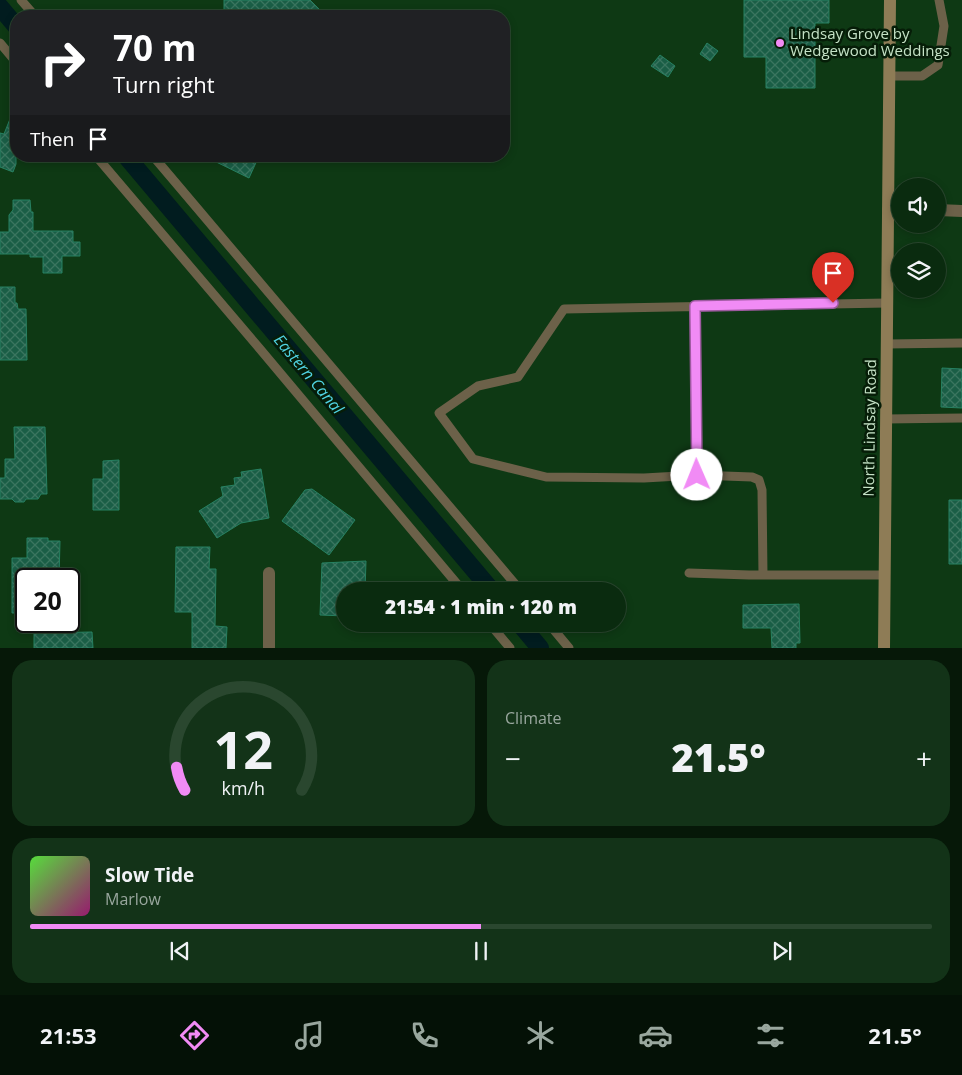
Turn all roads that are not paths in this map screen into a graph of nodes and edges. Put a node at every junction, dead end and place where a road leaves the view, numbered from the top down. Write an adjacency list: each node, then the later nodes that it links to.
1 (21, 0): 4 (lane)
2 (890, 0): 7 (main road, North Lindsay Road)
3 (939, 0): 7 (lane)
4 (30, 10)
5 (0, 43): 6 (lane)
6 (10, 55)
7 (889, 76): 10 (main road, North Lindsay Road)
8 (101, 162): 25 (lane)
9 (158, 162): 26 (lane)
10 (893, 178)
11 (946, 210): 12 (street)
12 (962, 211)
13 (892, 233): 14 (main road, North Lindsay Road)
14 (887, 303): 15 (lane); 17 (main road, North Lindsay Road)
15 (695, 306): 20 (lane); 20 (lane)
16 (962, 343): 17 (lane)
17 (887, 344): 19 (main road, North Lindsay Road)
18 (962, 418): 19 (lane)
19 (886, 419): 24 (main road, North Lindsay Road)
20 (697, 475): 23 (lane)
21 (689, 573): 23 (lane)
22 (269, 574): 29 (street)
23 (763, 575): 24 (lane)
24 (885, 575): 32 (main road, North Lindsay Road)
25 (455, 582)
26 (513, 582)
27 (497, 632): 30 (lane)
28 (556, 632): 31 (lane)
29 (268, 648)
30 (510, 648)
31 (569, 648)
32 (884, 648)

